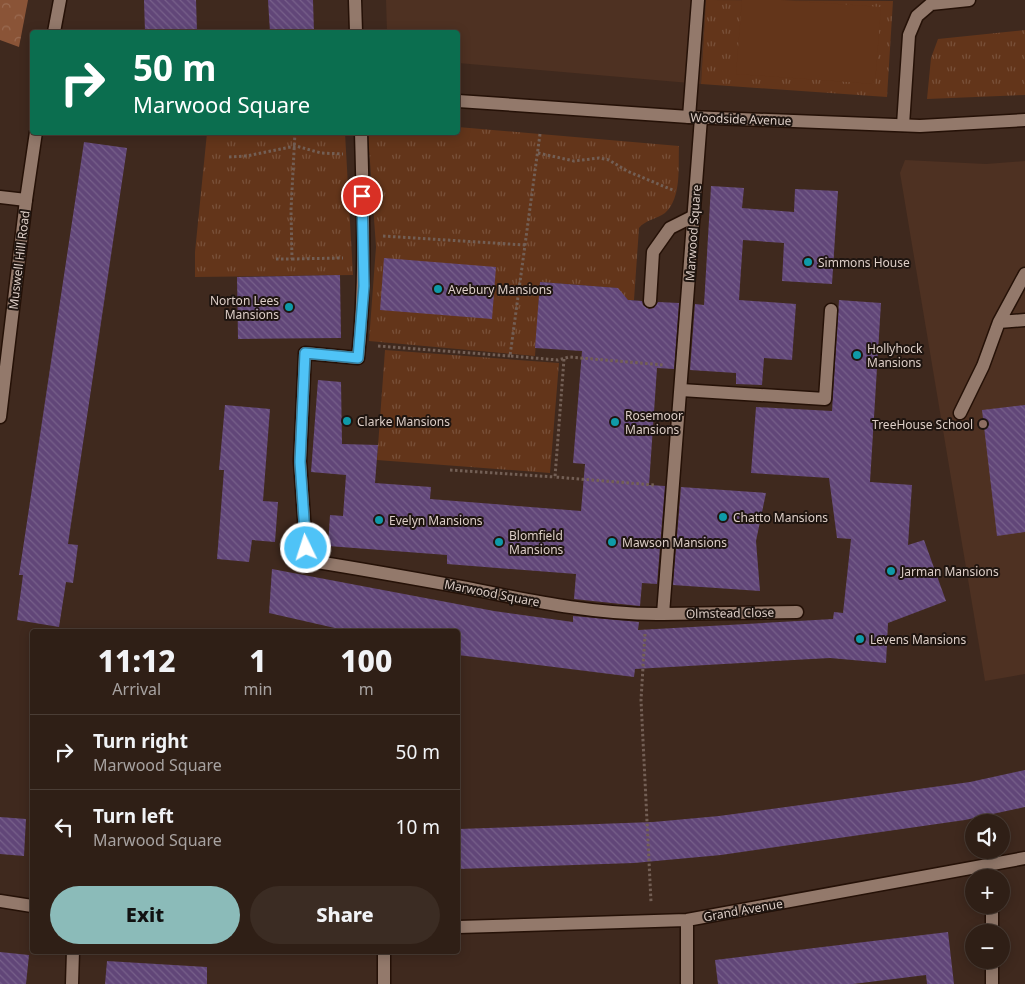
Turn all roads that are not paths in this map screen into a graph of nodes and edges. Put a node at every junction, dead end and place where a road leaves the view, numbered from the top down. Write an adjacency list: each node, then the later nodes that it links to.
1 (60, 0): 5 (street)
2 (355, 0): 6 (street)
3 (698, 0): 8 (street, Marwood Square)
4 (969, 0): 10 (street)
5 (54, 30)
6 (356, 30)
7 (460, 101): 8 (street, Woodside Avenue)
8 (695, 117): 10 (street, Woodside Avenue); 15 (street, Marwood Square)
9 (1025, 120): 10 (street, Woodside Avenue)
10 (903, 125)
11 (36, 135): 14 (street, Muswell Hill Road)
12 (361, 135): 25 (street, Marwood Square)
13 (0, 197): 14 (street)
14 (26, 200): 23 (street, Muswell Hill Road)
15 (694, 216): 17 (street); 21 (street, Marwood Square)
16 (1025, 274): 20 (street)
17 (650, 302)
18 (831, 310): 21 (street)
19 (1025, 320): 20 (street)
20 (999, 322): 22 (street)
21 (681, 390): 25 (street, Marwood Square)
22 (960, 413)
23 (0, 417)
24 (797, 612): 25 (street, Olmstead Close)
25 (663, 614)
26 (1025, 858): 27 (street, Grand Avenue)
27 (998, 869)
28 (965, 876): 31 (street, Grand Avenue)
29 (0, 901): 30 (street)
30 (30, 906)
31 (688, 920): 32 (street, Grand Avenue); 38 (street)
32 (460, 927)
33 (73, 954): 36 (street)
34 (384, 954): 37 (street)
35 (992, 969): 39 (street)
36 (72, 984)
37 (384, 984)
38 (687, 984)
39 (992, 984)

